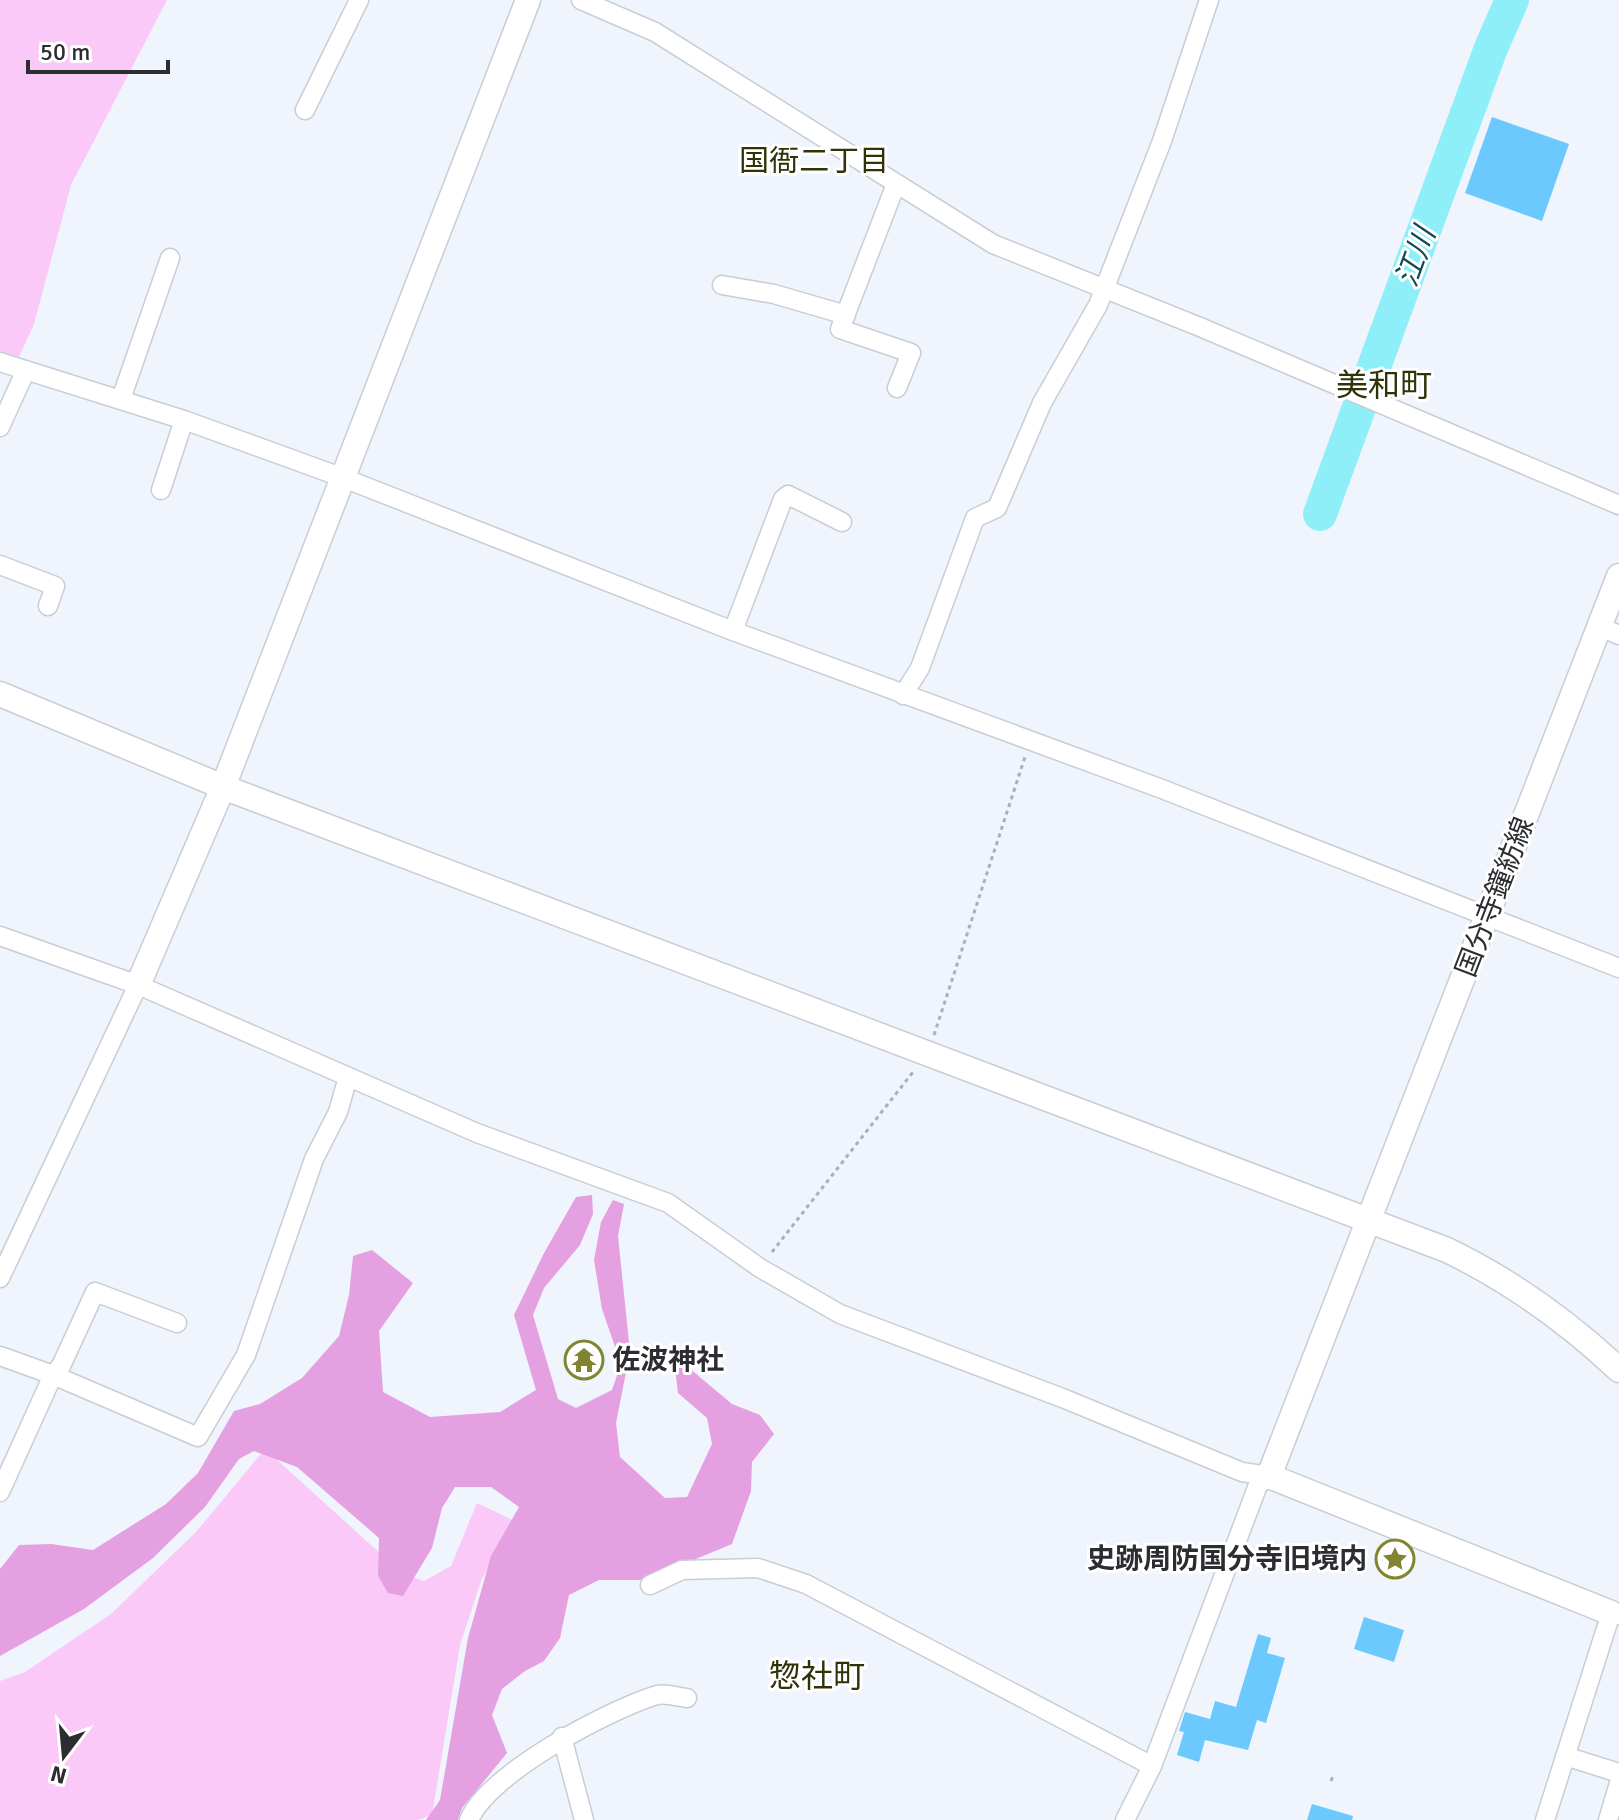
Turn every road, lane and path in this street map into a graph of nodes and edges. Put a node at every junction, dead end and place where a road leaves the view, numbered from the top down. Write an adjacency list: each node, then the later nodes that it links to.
1 (359, 0): 5 (street)
2 (528, 0): 17 (street)
3 (581, 0): 6 (street)
4 (1209, 0): 9 (street)
5 (305, 110)
6 (896, 184): 9 (street); 10 (street)
7 (170, 258): 14 (street)
8 (722, 285): 10 (street)
9 (1103, 289): 19 (street); 27 (street)
10 (846, 315): 13 (street)
11 (0, 362): 12 (street)
12 (26, 370): 14 (street); 16 (street)
13 (897, 388)
14 (121, 399): 15 (street)
15 (184, 420): 17 (street); 18 (street)
16 (0, 427)
17 (341, 477): 25 (street); 29 (street)
18 (161, 490)
19 (1619, 505)
20 (842, 522): 25 (street)
21 (0, 565): 23 (street)
22 (1619, 576): 24 (street, 国分寺鐘紡線)
23 (48, 606)
24 (1608, 630): 30 (street, 国分寺鐘紡線)
25 (733, 631): 27 (street)
26 (0, 694): 29 (street)
27 (903, 695): 28 (street)
28 (1031, 740): 30 (street); 34 (path)
29 (223, 787): 33 (street); 34 (street)
30 (1488, 918): 32 (street); 36 (street, 国分寺鐘紡線)
31 (0, 936): 33 (street)
32 (1619, 968)
33 (138, 985): 35 (street); 38 (street)
34 (929, 1052): 36 (street); 37 (path)
35 (348, 1077): 37 (street); 42 (street)
36 (1369, 1218): 41 (street); 43 (street, 国分寺鐘紡線)
37 (760, 1268): 43 (street)
38 (0, 1278)
39 (177, 1323): 42 (street)
40 (0, 1356): 42 (street)
41 (1619, 1370)
42 (53, 1375): 44 (street)
43 (1269, 1476): 46 (street); 50 (street)
44 (0, 1492)
45 (650, 1585): 50 (street)
46 (1615, 1614): 49 (street)
47 (687, 1698): 48 (street)
48 (562, 1737): 55 (street); 56 (street)
49 (1565, 1756): 51 (street); 58 (street)
50 (1152, 1766): 57 (street)
51 (1619, 1773)
52 (1333, 1776): 53 (path)
53 (1331, 1781)
54 (1619, 1783): 59 (street)
55 (469, 1820)
56 (584, 1820)
57 (1125, 1820)
58 (1545, 1820)
59 (1608, 1820)

